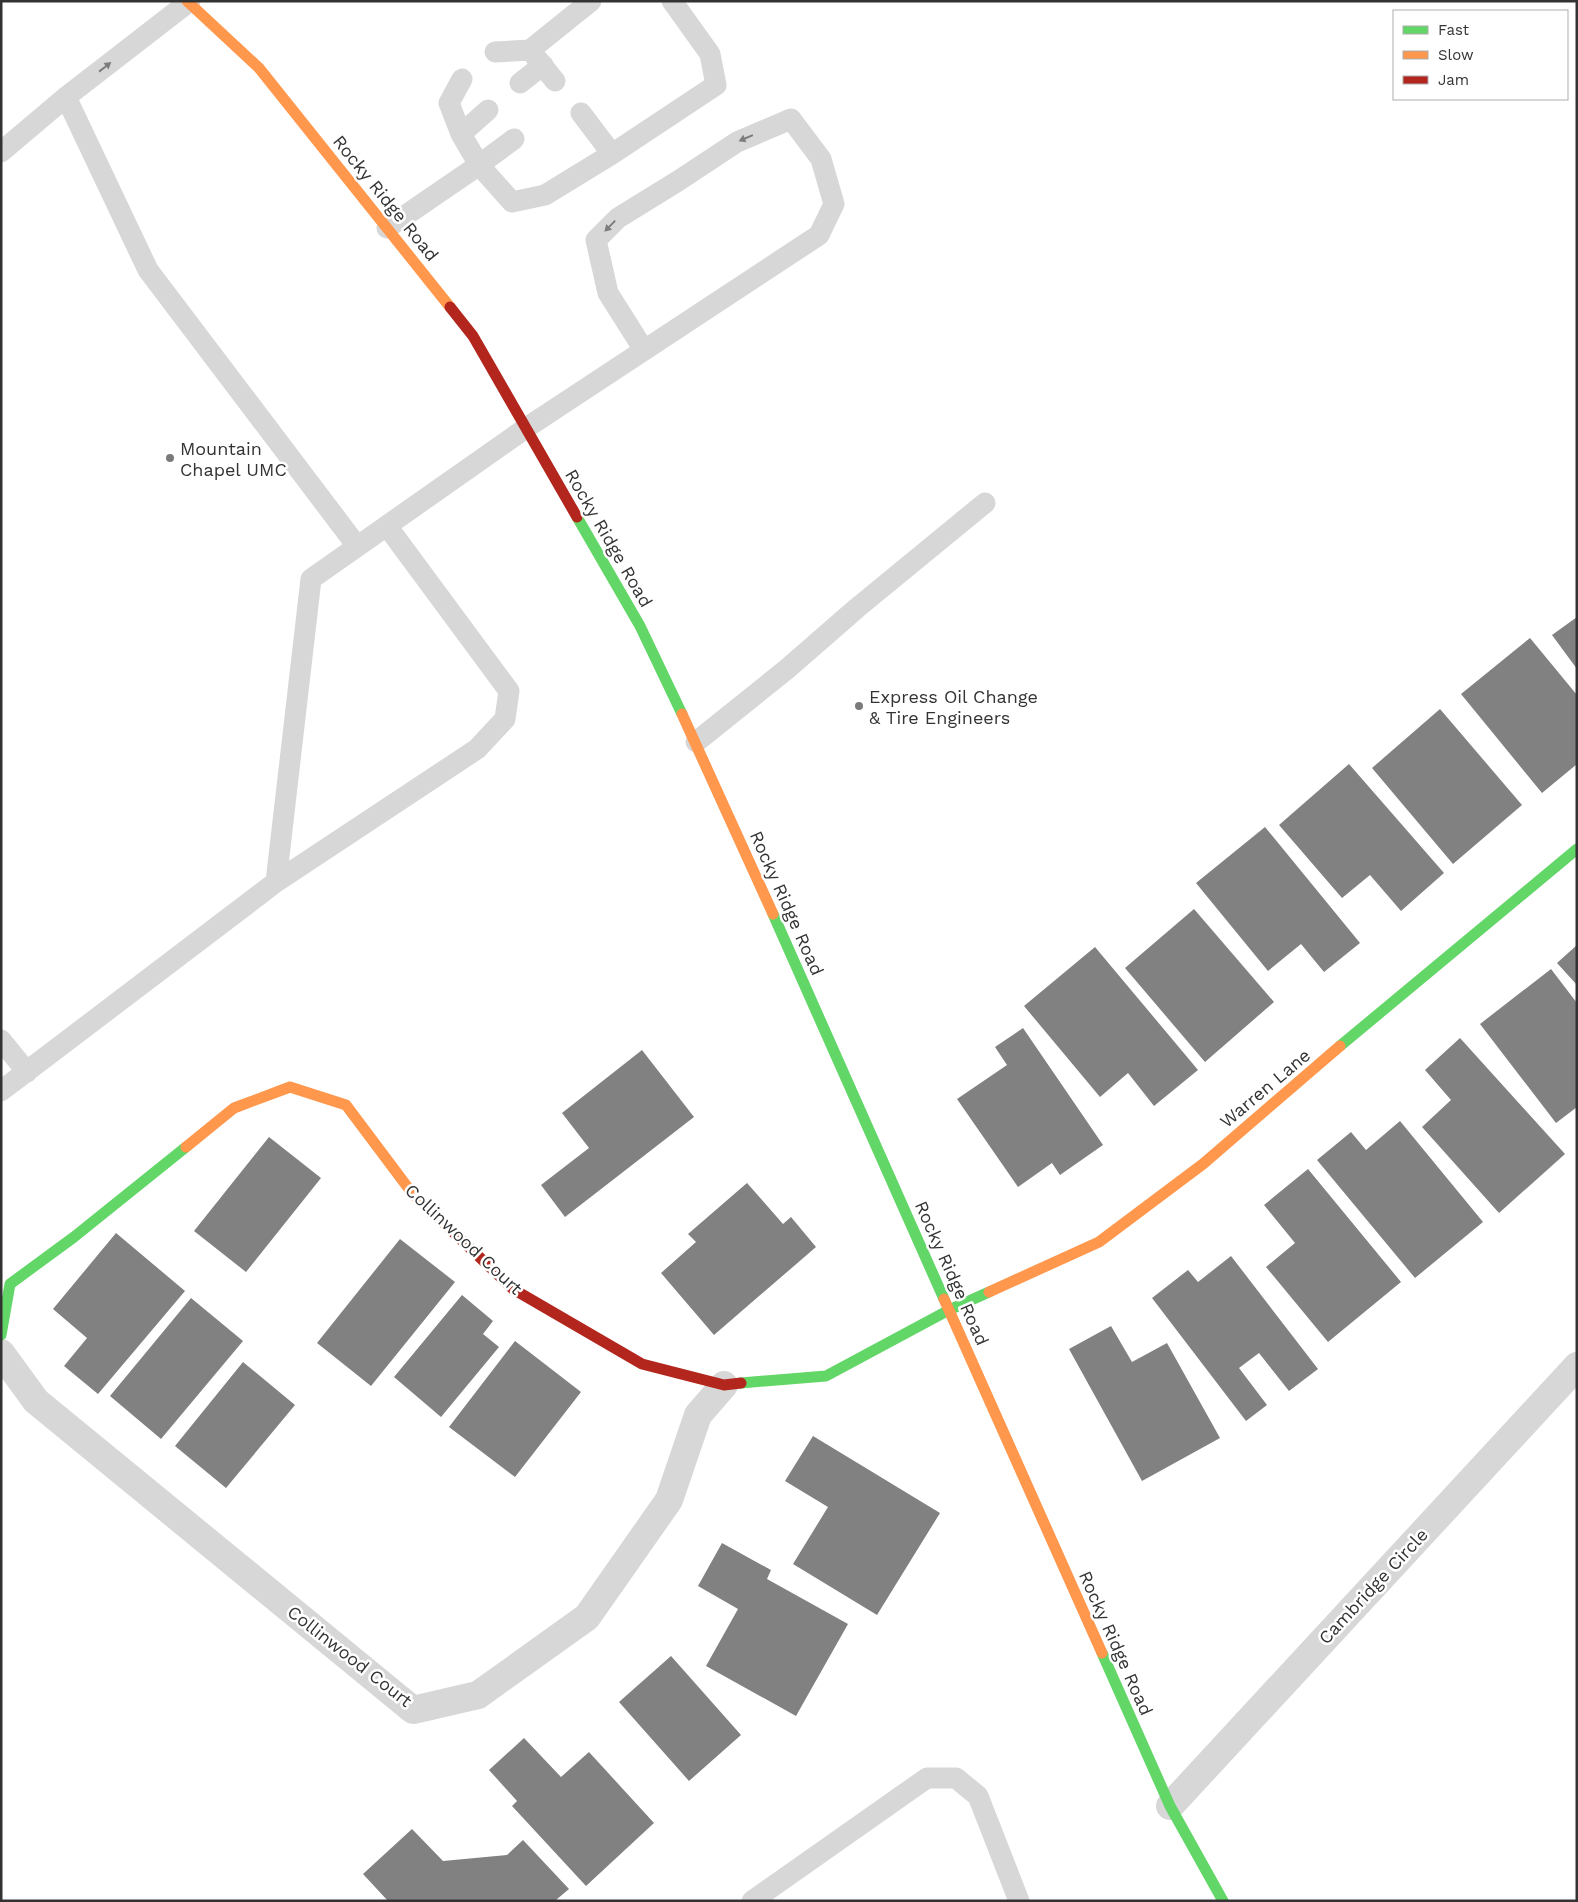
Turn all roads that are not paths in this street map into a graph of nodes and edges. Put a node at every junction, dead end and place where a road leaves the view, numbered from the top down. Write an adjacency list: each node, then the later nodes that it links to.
1 (590, 1): 5 (lane)
2 (672, 1): 14 (lane)
3 (188, 2): 8 (lane, one-way to 3); 16 (main road, Rocky Ridge Road)
4 (495, 52): 5 (lane)
5 (543, 65): 7 (lane)
6 (462, 78): 11 (lane)
7 (520, 83)
8 (66, 97): 13 (lane); 21 (lane)
9 (488, 110): 11 (lane)
10 (581, 113): 14 (lane)
11 (461, 134): 15 (lane)
12 (514, 140): 15 (lane)
13 (1, 152)
14 (612, 154): 15 (lane)
15 (479, 165): 16 (lane)
16 (387, 228): 18 (main road, Rocky Ridge Road)
17 (644, 350): 17 (lane, one-way to 17); 18 (lane)
18 (526, 428): 20 (lane); 22 (main road, Rocky Ridge Road)
19 (984, 503): 22 (lane)
20 (387, 526): 21 (lane); 24 (lane)
21 (358, 546): 24 (lane)
22 (696, 742): 28 (main road, Rocky Ridge Road)
23 (1577, 850): 28 (main road, Warren Lane)
24 (276, 882): 26 (lane)
25 (1, 1040): 26 (lane)
26 (27, 1072): 27 (lane)
27 (1, 1091)
28 (949, 1310): 32 (main road, Collinwood Court); 33 (main road, Rocky Ridge Road)
29 (1, 1335): 32 (main road, Collinwood Court)
30 (1, 1353): 32 (street, Collinwood Court)
31 (1577, 1366): 33 (street, Cambridge Circle)
32 (724, 1385)
33 (1170, 1806): 36 (main road, Rocky Ridge Road)
34 (752, 1901): 35 (lane)
35 (1019, 1901)
36 (1223, 1901)

